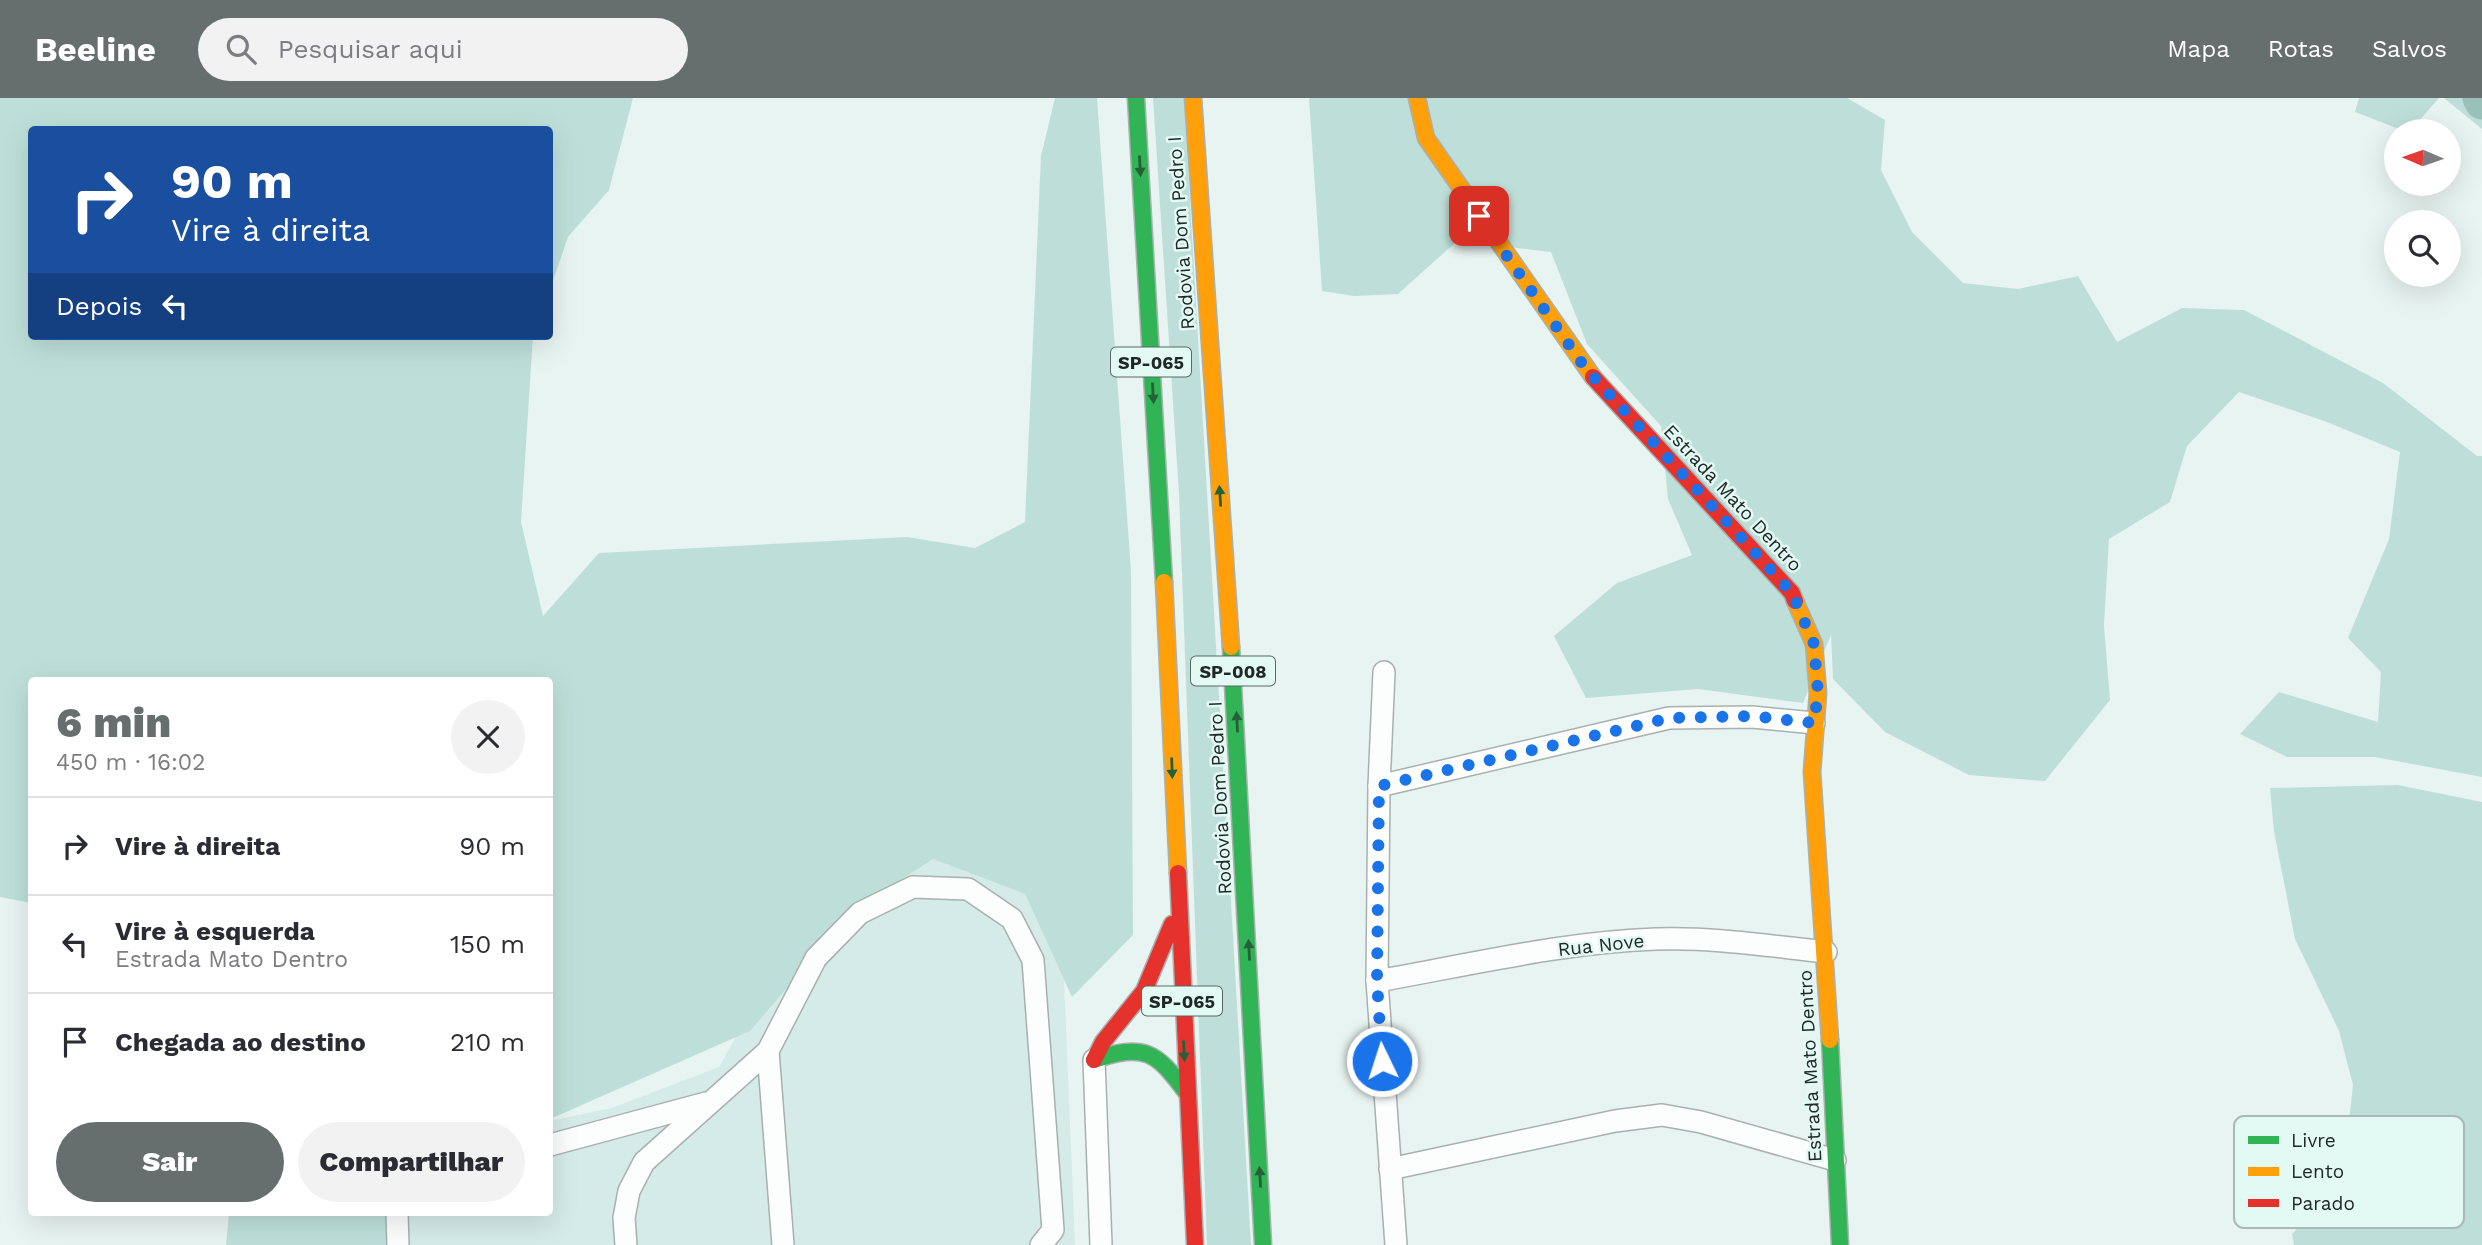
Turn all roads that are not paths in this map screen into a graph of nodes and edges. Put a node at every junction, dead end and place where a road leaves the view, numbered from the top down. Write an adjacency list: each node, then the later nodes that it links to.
1 (1136, 98): 7 (main road, Rodovia Dom Pedro I / SP-065, one-way to 7)
2 (1193, 98): 24 (main road, Rodovia Dom Pedro I / SP-008, one-way to 2)
3 (1417, 98): 5 (main road, Estrada Mato Dentro)
4 (1384, 672): 6 (street)
5 (1814, 723): 6 (street); 8 (main road, Estrada Mato Dentro)
6 (1379, 786): 9 (street)
7 (1178, 909): 11 (main road); 12 (main road, Rodovia Dom Pedro I / SP-065, one-way to 12)
8 (1826, 952): 9 (street, Rua Nove); 15 (main road, Estrada Mato Dentro)
9 (1377, 981): 16 (street)
10 (768, 1051): 13 (street); 20 (street); 21 (street)
11 (1094, 1060): 12 (main road); 22 (street)
12 (1186, 1092): 23 (main road, Rodovia Dom Pedro I / SP-065)
13 (712, 1101): 14 (street); 19 (street)
14 (553, 1144)
15 (1835, 1160): 16 (street); 26 (main road, Estrada Mato Dentro)
16 (1390, 1169): 25 (street)
17 (397, 1216): 18 (street)
18 (398, 1245)
19 (626, 1245)
20 (783, 1245)
21 (1041, 1245)
22 (1101, 1245)
23 (1195, 1245)
24 (1263, 1245)
25 (1396, 1245)
26 (1840, 1245)

